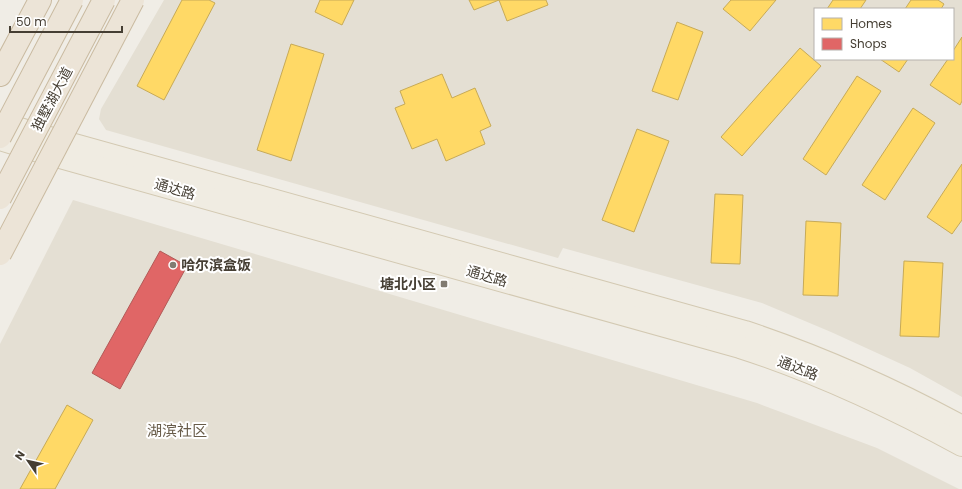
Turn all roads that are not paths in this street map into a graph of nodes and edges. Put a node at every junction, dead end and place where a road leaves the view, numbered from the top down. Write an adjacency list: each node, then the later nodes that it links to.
1 (40, 0): 5 (highway)
2 (72, 0): 7 (highway, 独墅湖大道, bridge)
3 (104, 0): 9 (highway, 独墅湖大道, bridge)
4 (133, 0): 11 (highway, bridge)
5 (0, 75)
6 (0, 123): 8 (main road, 通达路)
7 (0, 138): 8 (main road, 通达路)
8 (45, 145): 10 (main road); 12 (main road, 通达路); 13 (main road, 通达路)
9 (0, 198)
10 (0, 231)
11 (0, 254)
12 (962, 427)
13 (962, 445)

